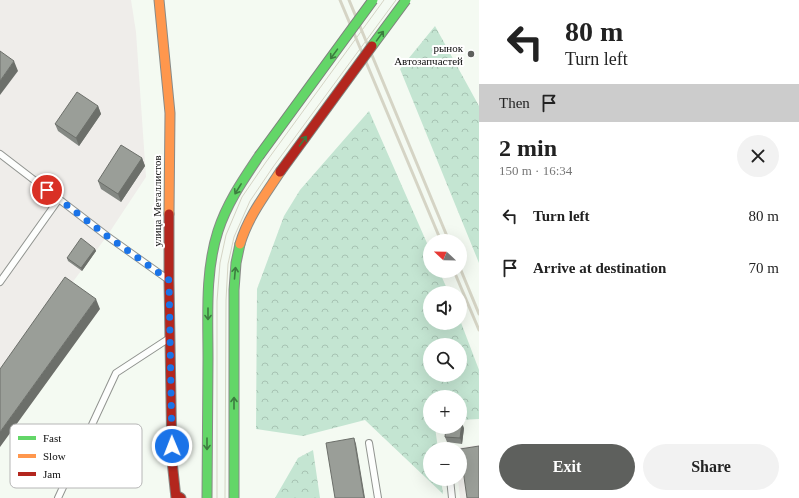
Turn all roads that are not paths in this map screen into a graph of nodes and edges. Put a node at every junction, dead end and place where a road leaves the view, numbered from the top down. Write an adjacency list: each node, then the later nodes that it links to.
1 (159, 0): 6 (main road, улица Металлистов)
2 (373, 0): 13 (main road, one-way to 13, bridge)
3 (406, 0): 16 (main road, one-way to 3, bridge)
4 (0, 154): 5 (lane)
5 (59, 199): 6 (lane); 7 (lane)
6 (169, 280): 8 (main road, улица Металлистов)
7 (0, 282)
8 (170, 338): 9 (lane); 14 (main road, улица Металлистов)
9 (92, 424)
10 (368, 443): 17 (lane)
11 (451, 486): 18 (lane)
12 (63, 488): 15 (lane)
13 (205, 496)
14 (178, 497)
15 (58, 498)
16 (234, 498)
17 (378, 498)
18 (452, 498)

